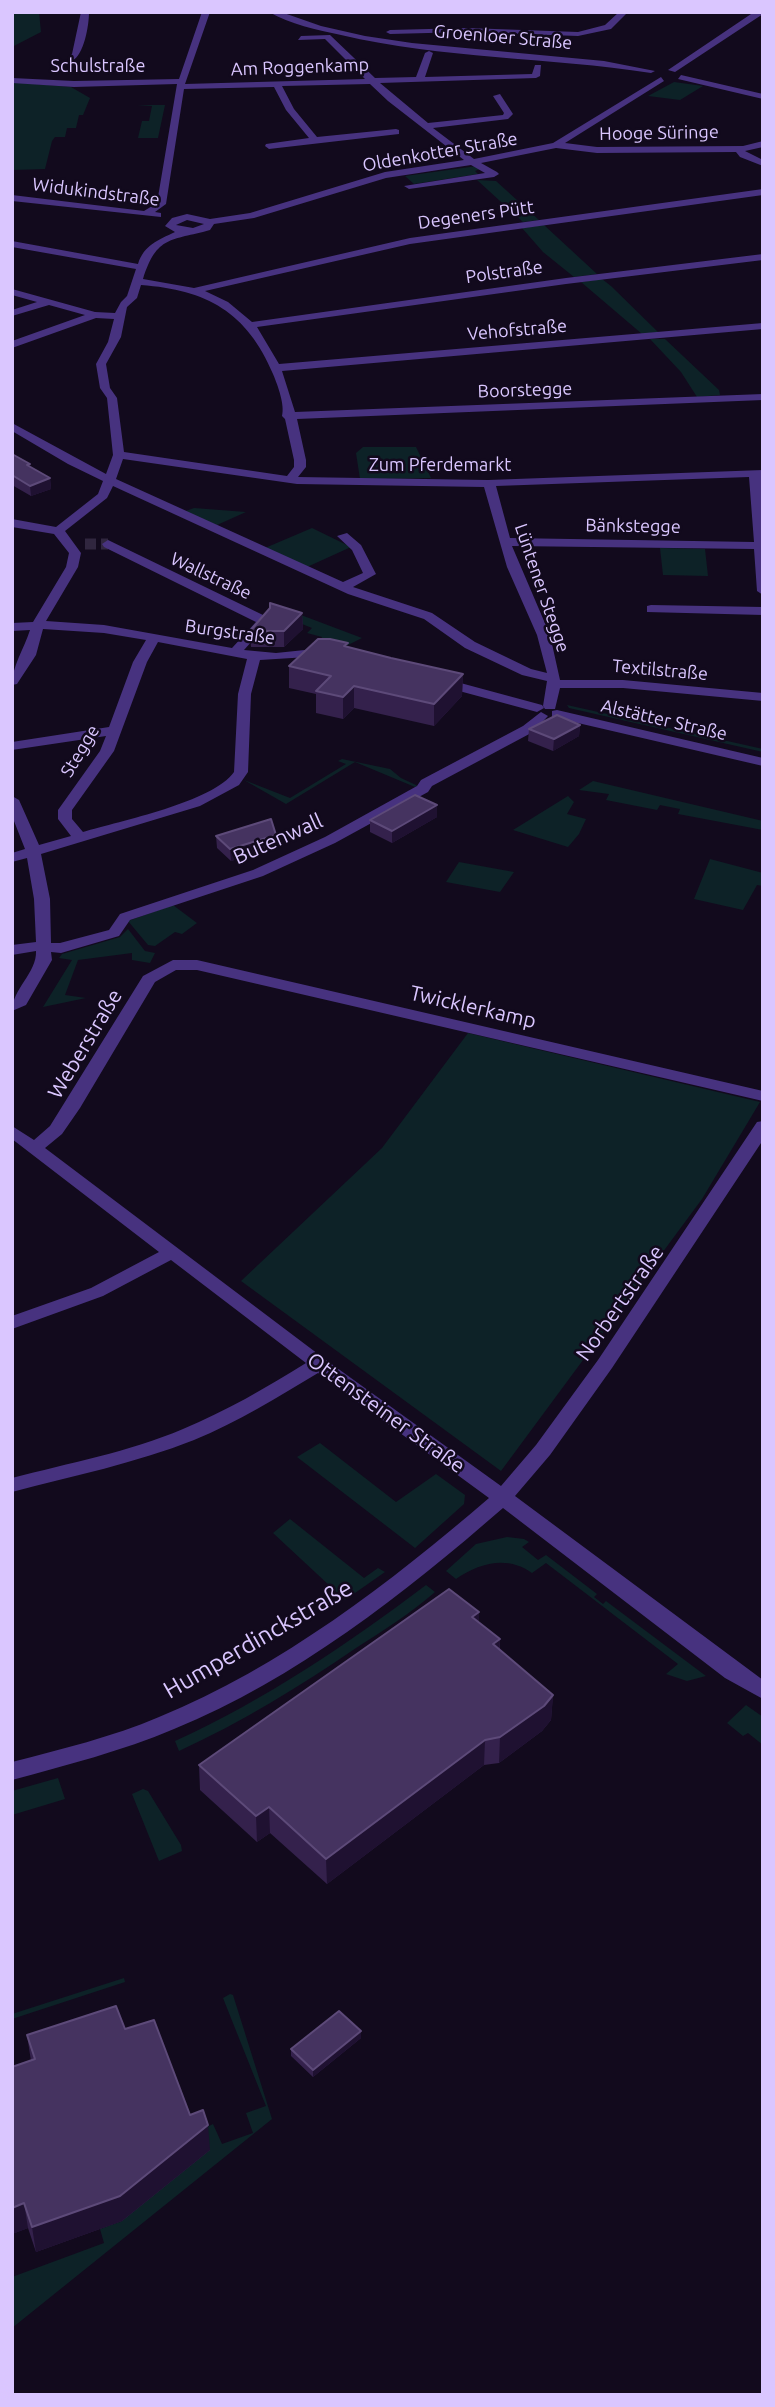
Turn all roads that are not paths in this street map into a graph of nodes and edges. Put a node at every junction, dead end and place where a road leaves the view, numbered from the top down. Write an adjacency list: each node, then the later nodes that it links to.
1 (85, 12): 10 (street)
2 (206, 12): 21 (street)
3 (273, 12): 14 (street, Groenloer Straße)
4 (624, 12): 7 (street)
5 (737, 12): 6 (street)
6 (758, 14): 13 (street)
7 (390, 32)
8 (301, 38): 20 (street)
9 (429, 52): 17 (street)
10 (72, 59)
11 (538, 67): 16 (street, Am Roggenkamp)
12 (477, 68): 16 (street)
13 (672, 70): 14 (street, Groenloer Straße); 15 (street)
14 (651, 71): 18 (street)
15 (681, 77): 18 (street); 24 (street)
16 (474, 78): 17 (street, Am Roggenkamp)
17 (420, 79): 20 (street, Am Roggenkamp)
18 (660, 79): 29 (street, Oldenkotter Straße)
19 (12, 80): 21 (street, Schulstraße)
20 (371, 81): 22 (street, Am Roggenkamp); 25 (street)
21 (182, 84): 22 (street, Am Roggenkamp); 37 (street)
22 (277, 84): 27 (street)
23 (497, 96): 25 (street)
24 (763, 97)
25 (426, 125): 32 (street)
26 (396, 132): 27 (street)
27 (315, 140): 30 (street)
28 (763, 144): 31 (street, Hooge Süringe)
29 (556, 145): 31 (street, Hooge Süringe); 32 (street, Oldenkotter Straße)
30 (269, 146)
31 (738, 149): 33 (street)
32 (474, 161): 34 (street, Oldenkotter Straße); 39 (street, Oldenkotter Straße)
33 (763, 163)
34 (409, 186)
35 (763, 192): 45 (street, Degeners Pütt)
36 (12, 198): 37 (street, Widukindstraße)
37 (148, 212): 38 (street, Widukindstraße)
38 (175, 220): 39 (street, Widukindstraße); 40 (street)
39 (210, 222): 40 (street)
40 (185, 231): 43 (street)
41 (12, 244): 43 (street)
42 (763, 257): 51 (street, Polstraße)
43 (141, 267): 44 (street)
44 (136, 282): 45 (street); 50 (street)
45 (197, 290): 51 (street)
46 (12, 292): 47 (street)
47 (49, 302): 48 (street); 49 (street)
48 (12, 313)
49 (95, 315): 50 (street); 53 (street)
50 (118, 316): 58 (street)
51 (252, 325): 54 (street)
52 (763, 326): 54 (street, Vehofstraße)
53 (12, 345)
54 (275, 368): 56 (street)
55 (763, 397): 56 (street, Boorstegge)
56 (288, 416): 60 (street)
57 (12, 426): 61 (street)
58 (119, 455): 60 (street, Zum Pferdemarkt); 61 (street)
59 (759, 473): 62 (street, Zum Pferdemarkt); 68 (street)
60 (291, 478): 62 (street, Zum Pferdemarkt)
61 (110, 481): 64 (street); 69 (street)
62 (489, 482): 66 (street, Lüntener Stegge)
63 (12, 523): 64 (street)
64 (58, 531): 73 (street)
65 (343, 536): 69 (street)
66 (506, 542): 68 (street, Bänkstegge); 81 (street, Lüntener Stegge)
67 (108, 544): 76 (street, Wallstraße)
68 (760, 546): 70 (street)
69 (343, 587): 81 (street)
70 (763, 591)
71 (651, 609): 72 (street)
72 (763, 611)
73 (38, 625): 74 (street, Burgstraße); 75 (street, Burgstraße); 80 (street)
74 (12, 627)
75 (154, 638): 76 (street, Burgstraße); 84 (street, Stegge)
76 (235, 653): 78 (street, Burgstraße)
77 (339, 653): 78 (street, Burgstraße)
78 (256, 656): 88 (street)
79 (428, 678): 83 (street)
80 (12, 681)
81 (554, 681): 82 (street, Textilstraße); 83 (street, Lüntener Stegge)
82 (763, 697)
83 (546, 711): 86 (street, Alstätter Straße); 91 (street, Butenwall)
84 (116, 730): 85 (street); 88 (street, Stegge)
85 (12, 746)
86 (763, 762)
87 (12, 800): 89 (street)
88 (81, 839): 89 (street)
89 (32, 853): 90 (street); 91 (street)
90 (12, 858)
91 (43, 947): 92 (street, Butenwall); 94 (street)
92 (12, 950)
93 (173, 965): 95 (street, Twicklerkamp); 98 (street, Weberstraße)
94 (12, 1006)
95 (763, 1096)
96 (763, 1126): 103 (street, Norbertstraße)
97 (12, 1131): 98 (street, Ottensteiner Straße)
98 (35, 1148): 99 (street, Ottensteiner Straße)
99 (171, 1252): 100 (street); 101 (street, Ottensteiner Straße)
100 (12, 1323)
101 (319, 1364): 102 (street); 103 (street, Ottensteiner Straße)
102 (12, 1485)
103 (502, 1497): 104 (street, Ottensteiner Straße); 105 (street, Humperdinckstraße)
104 (759, 1682)
105 (12, 1771)

